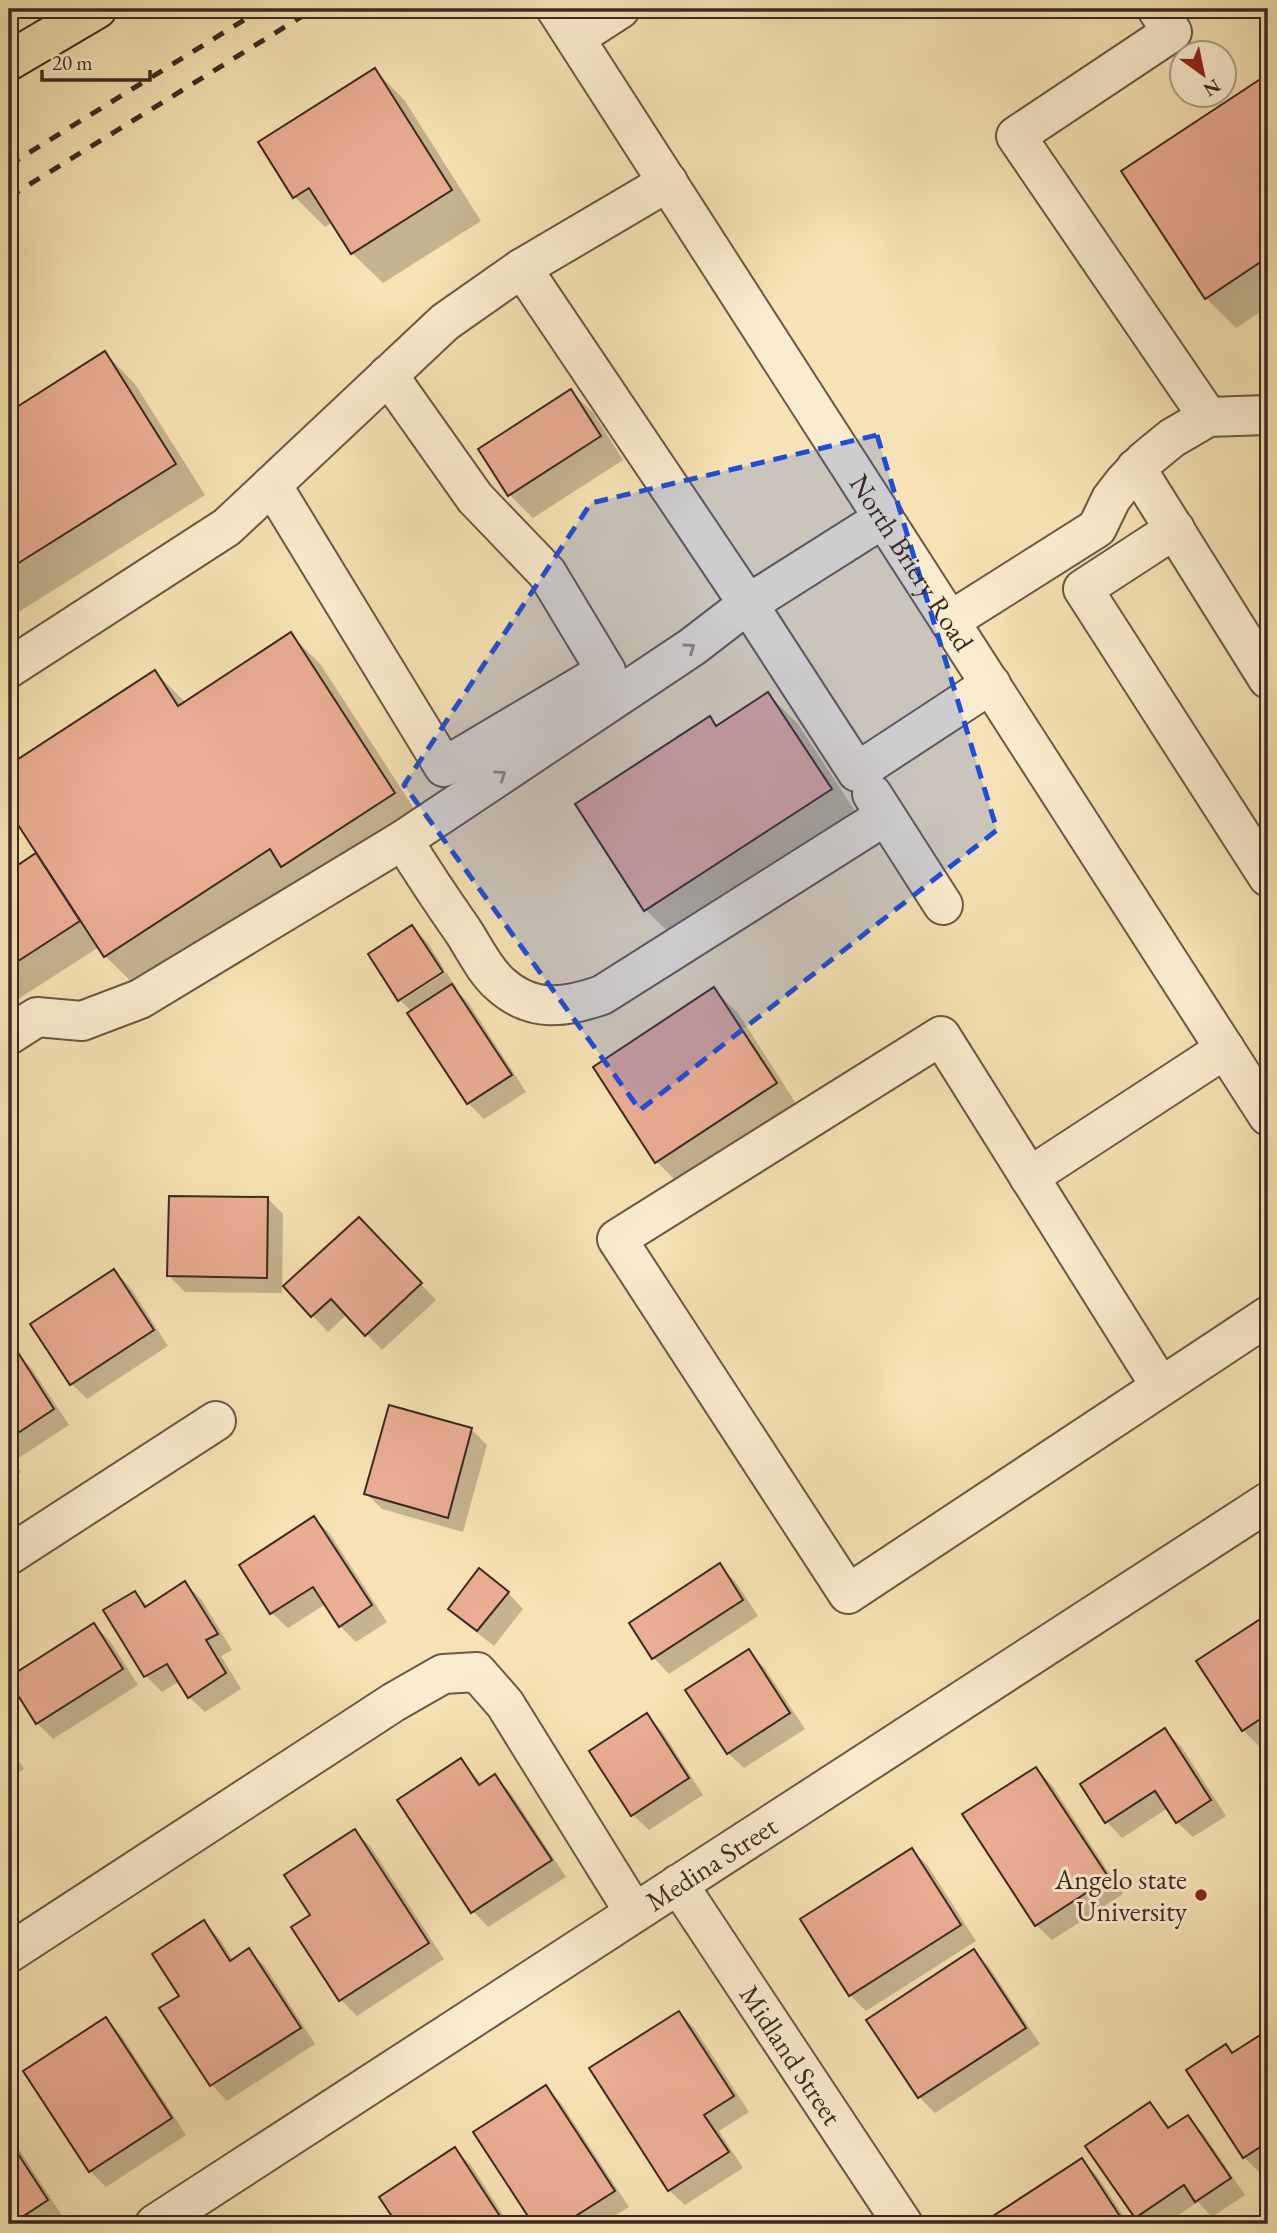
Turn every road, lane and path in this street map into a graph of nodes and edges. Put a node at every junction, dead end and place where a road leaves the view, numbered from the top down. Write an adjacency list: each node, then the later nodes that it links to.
1 (620, 9): 4 (street)
2 (1157, 9): 10 (street)
3 (91, 10): 5 (main road)
4 (566, 23): 6 (street, North Briery Road)
5 (9, 61)
6 (668, 182): 7 (street); 13 (street, North Briery Road)
7 (522, 268): 8 (street); 15 (street)
8 (388, 376): 12 (street); 20 (street)
9 (1267, 416): 10 (street)
10 (1208, 417): 11 (street)
11 (1136, 468): 14 (street); 16 (street)
12 (272, 485): 17 (street); 20 (street)
13 (884, 518): 15 (street); 16 (street, North Briery Road)
14 (1175, 529): 18 (street); 25 (street)
15 (748, 604): 21 (street); 22 (street, one-way to 15)
16 (950, 621): 19 (street, North Briery Road)
17 (9, 668)
18 (1268, 679)
19 (991, 684): 21 (street); 28 (street, North Briery Road)
20 (444, 766): 22 (street)
21 (858, 772): 23 (street)
22 (461, 801): 24 (street)
23 (885, 816): 24 (street); 26 (street)
24 (403, 840): 27 (street)
25 (1268, 877)
26 (943, 905)
27 (9, 1035)
28 (1226, 1049): 29 (street, North Briery Road); 30 (street)
29 (1268, 1116)
30 (1029, 1177): 32 (street); 32 (street)
31 (1268, 1317): 32 (street)
32 (1161, 1387)
33 (216, 1421): 35 (street)
34 (1268, 1502): 36 (street, Medina Street)
35 (9, 1555)
36 (678, 1884): 37 (street, Medina Street); 40 (street, Midland Street)
37 (634, 1912): 38 (street); 39 (street, Medina Street)
38 (9, 1953)
39 (156, 2224)
40 (903, 2224)

